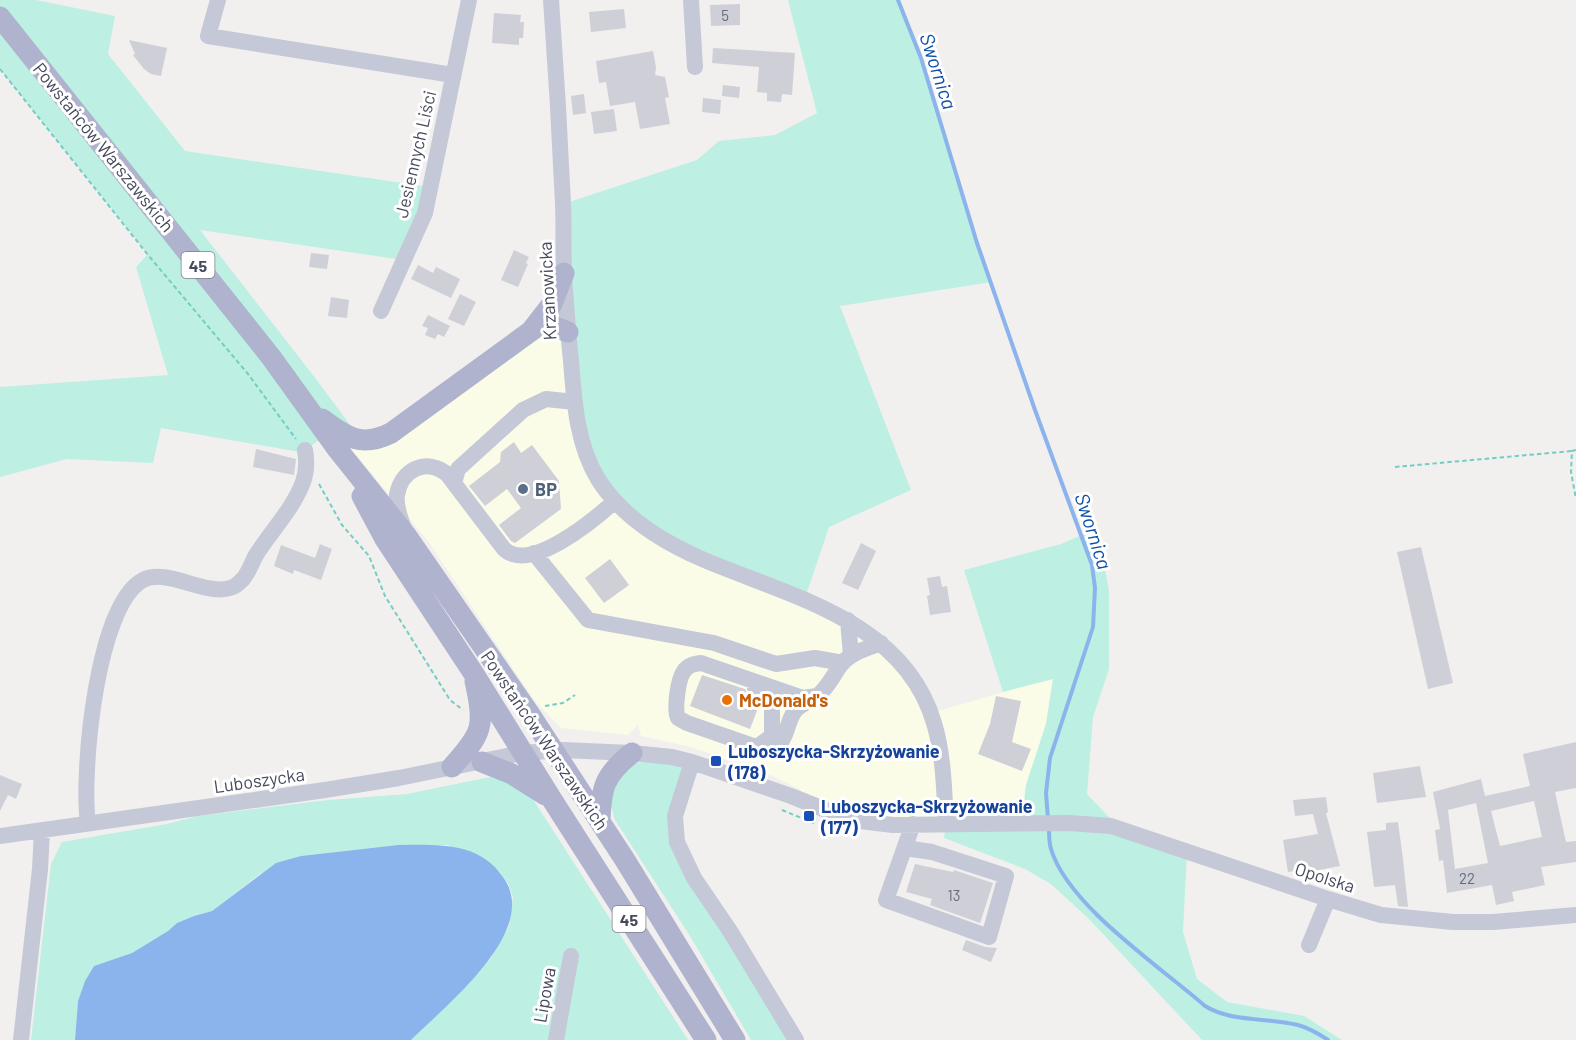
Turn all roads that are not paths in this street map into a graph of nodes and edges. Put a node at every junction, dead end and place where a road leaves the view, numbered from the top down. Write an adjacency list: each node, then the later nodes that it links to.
1 (219, 0): 7 (street)
2 (470, 0): 7 (street, Jesiennych Liści)
3 (551, 0): 8 (street, Krzanowicka)
4 (691, 0): 6 (street)
5 (0, 17): 13 (main road, Powstańców Warszawskich / 45)
6 (695, 67)
7 (453, 75): 9 (street, Jesiennych Liści)
8 (564, 273): 10 (main road); 11 (street, Krzanowicka)
9 (381, 311)
10 (531, 331): 11 (main road); 13 (main road)
11 (568, 332): 12 (street, Krzanowicka)
12 (575, 402): 16 (street); 17 (street, Krzanowicka)
13 (311, 411): 14 (main road, Powstańców Warszawskich / 45)
14 (338, 450): 18 (main road, Powstańców Warszawskich / 45); 23 (main road, Powstańców Warszawskich / 45)
15 (306, 458): 36 (street)
16 (454, 483): 18 (street); 19 (street)
17 (615, 501): 19 (street); 20 (street, Krzanowicka)
18 (406, 535): 28 (main road, Powstańców Warszawskich / 45)
19 (534, 553): 22 (street)
20 (848, 620): 21 (street, Krzanowicka); 22 (street)
21 (880, 643): 22 (street); 38 (street, Krzanowicka)
22 (847, 659): 25 (street)
23 (474, 674): 29 (main road, Powstańców Warszawskich / 45); 33 (main road)
24 (778, 694): 25 (street); 26 (street); 27 (street); 27 (street)
25 (817, 696): 26 (street)
26 (795, 711): 27 (street)
27 (757, 747)
28 (553, 750): 29 (street, Luboszycka); 30 (street, Luboszycka); 35 (main road, Powstańców Warszawskich / 45)
29 (522, 753): 31 (street, Luboszycka); 34 (main road, Powstańców Warszawskich / 45)
30 (632, 753): 32 (street, Luboszycka); 35 (main road)
31 (482, 762): 33 (street, Luboszycka); 34 (main road)
32 (692, 762): 37 (street, Opolska); 50 (street)
33 (452, 767): 36 (street, Luboszycka)
34 (551, 798): 48 (main road, Powstańców Warszawskich / 45)
35 (600, 822): 49 (main road, Powstańców Warszawskich / 45)
36 (88, 823): 39 (street, Luboszycka)
37 (913, 824): 38 (street, Opolska); 41 (street)
38 (946, 824): 42 (street, Opolska)
39 (42, 830): 40 (street, Luboszycka); 46 (street)
40 (0, 836)
41 (905, 848): 41 (street)
42 (1328, 899): 43 (street, Opolska); 44 (street)
43 (1576, 915)
44 (1309, 945)
45 (571, 956): 47 (street, Lipowa)
46 (21, 1040)
47 (556, 1040)
48 (706, 1040)
49 (735, 1040)
50 (796, 1040)

